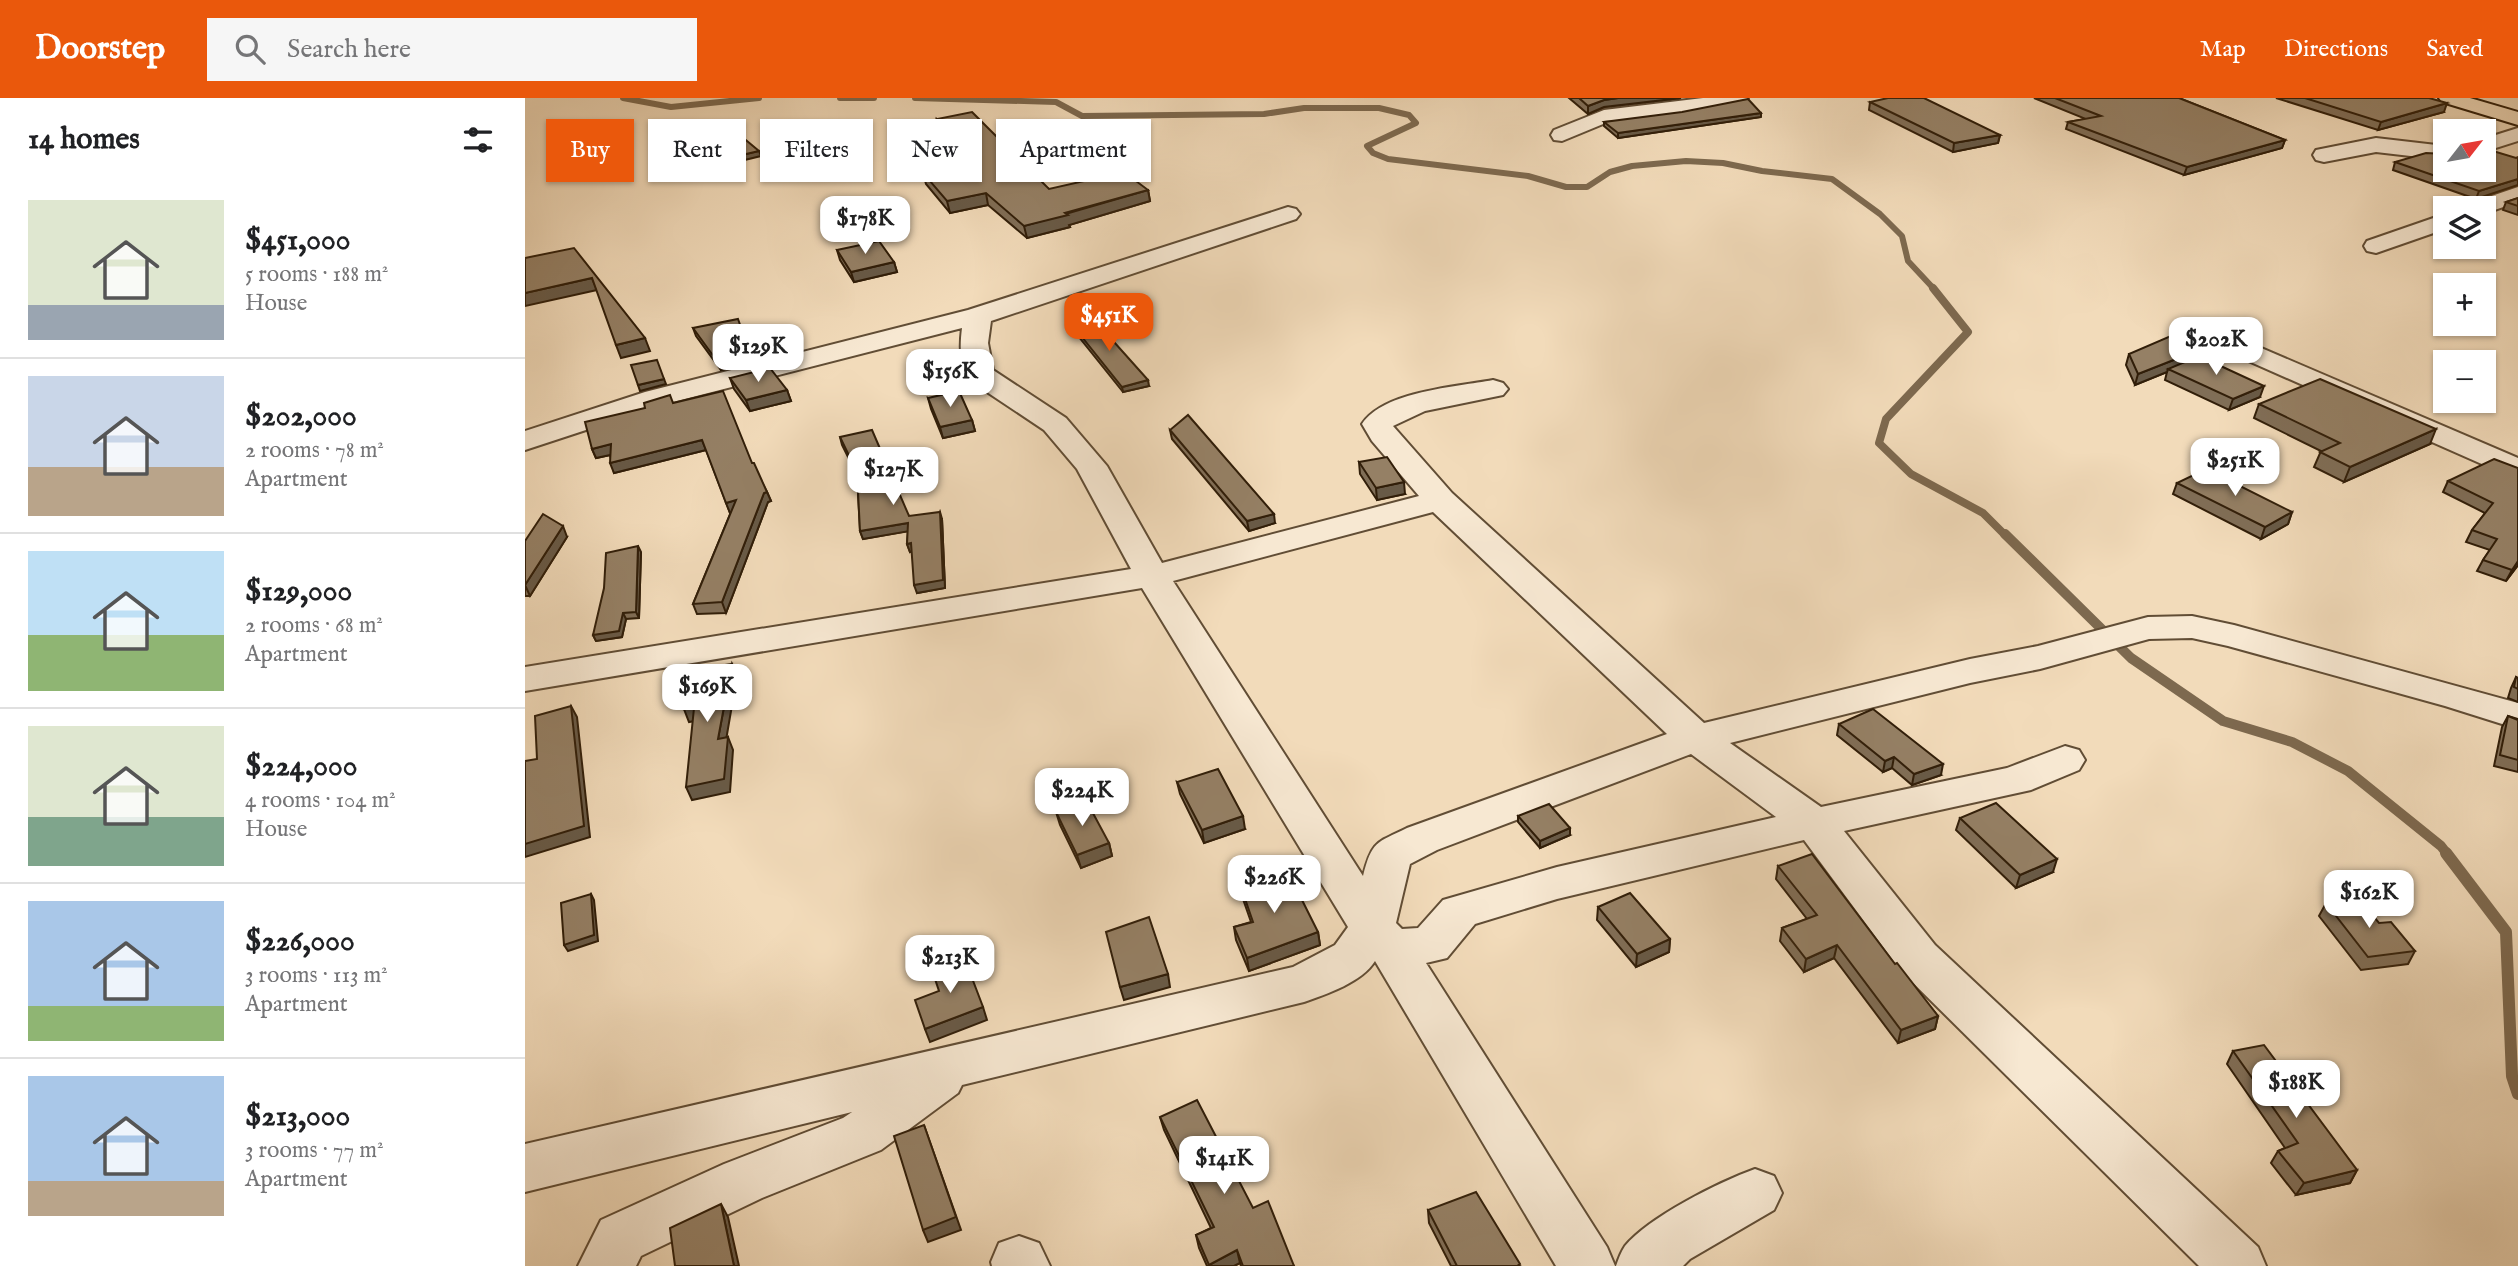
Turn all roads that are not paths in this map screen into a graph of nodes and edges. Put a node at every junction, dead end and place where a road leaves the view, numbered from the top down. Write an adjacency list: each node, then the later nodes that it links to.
1 (1738, 98): 4 (street)
2 (2449, 98): 3 (main road)
3 (2516, 133): 5 (street)
4 (1562, 135)
5 (2496, 141)
6 (2433, 152): 7 (street)
7 (2324, 155)
8 (2518, 194): 9 (street)
9 (2496, 202)
10 (1288, 214): 13 (street)
11 (2433, 225): 12 (street)
12 (2376, 246)
13 (978, 316): 16 (street); 19 (street)
14 (2238, 346): 17 (street)
15 (1493, 389): 18 (street)
16 (525, 441)
17 (2518, 470)
18 (1440, 499): 19 (street); 22 (street)
19 (1152, 576): 20 (street); 25 (street)
20 (525, 679)
21 (2518, 716): 22 (street)
22 (1696, 738): 24 (street); 25 (street)
23 (2064, 760): 24 (street)
24 (1814, 823): 25 (street); 32 (street)
25 (1382, 937): 26 (street); 30 (street)
26 (956, 1067): 27 (street); 29 (street)
27 (525, 1168)
28 (1755, 1193): 31 (street)
29 (606, 1266)
30 (1587, 1266)
31 (1644, 1266)
32 (2238, 1266)

